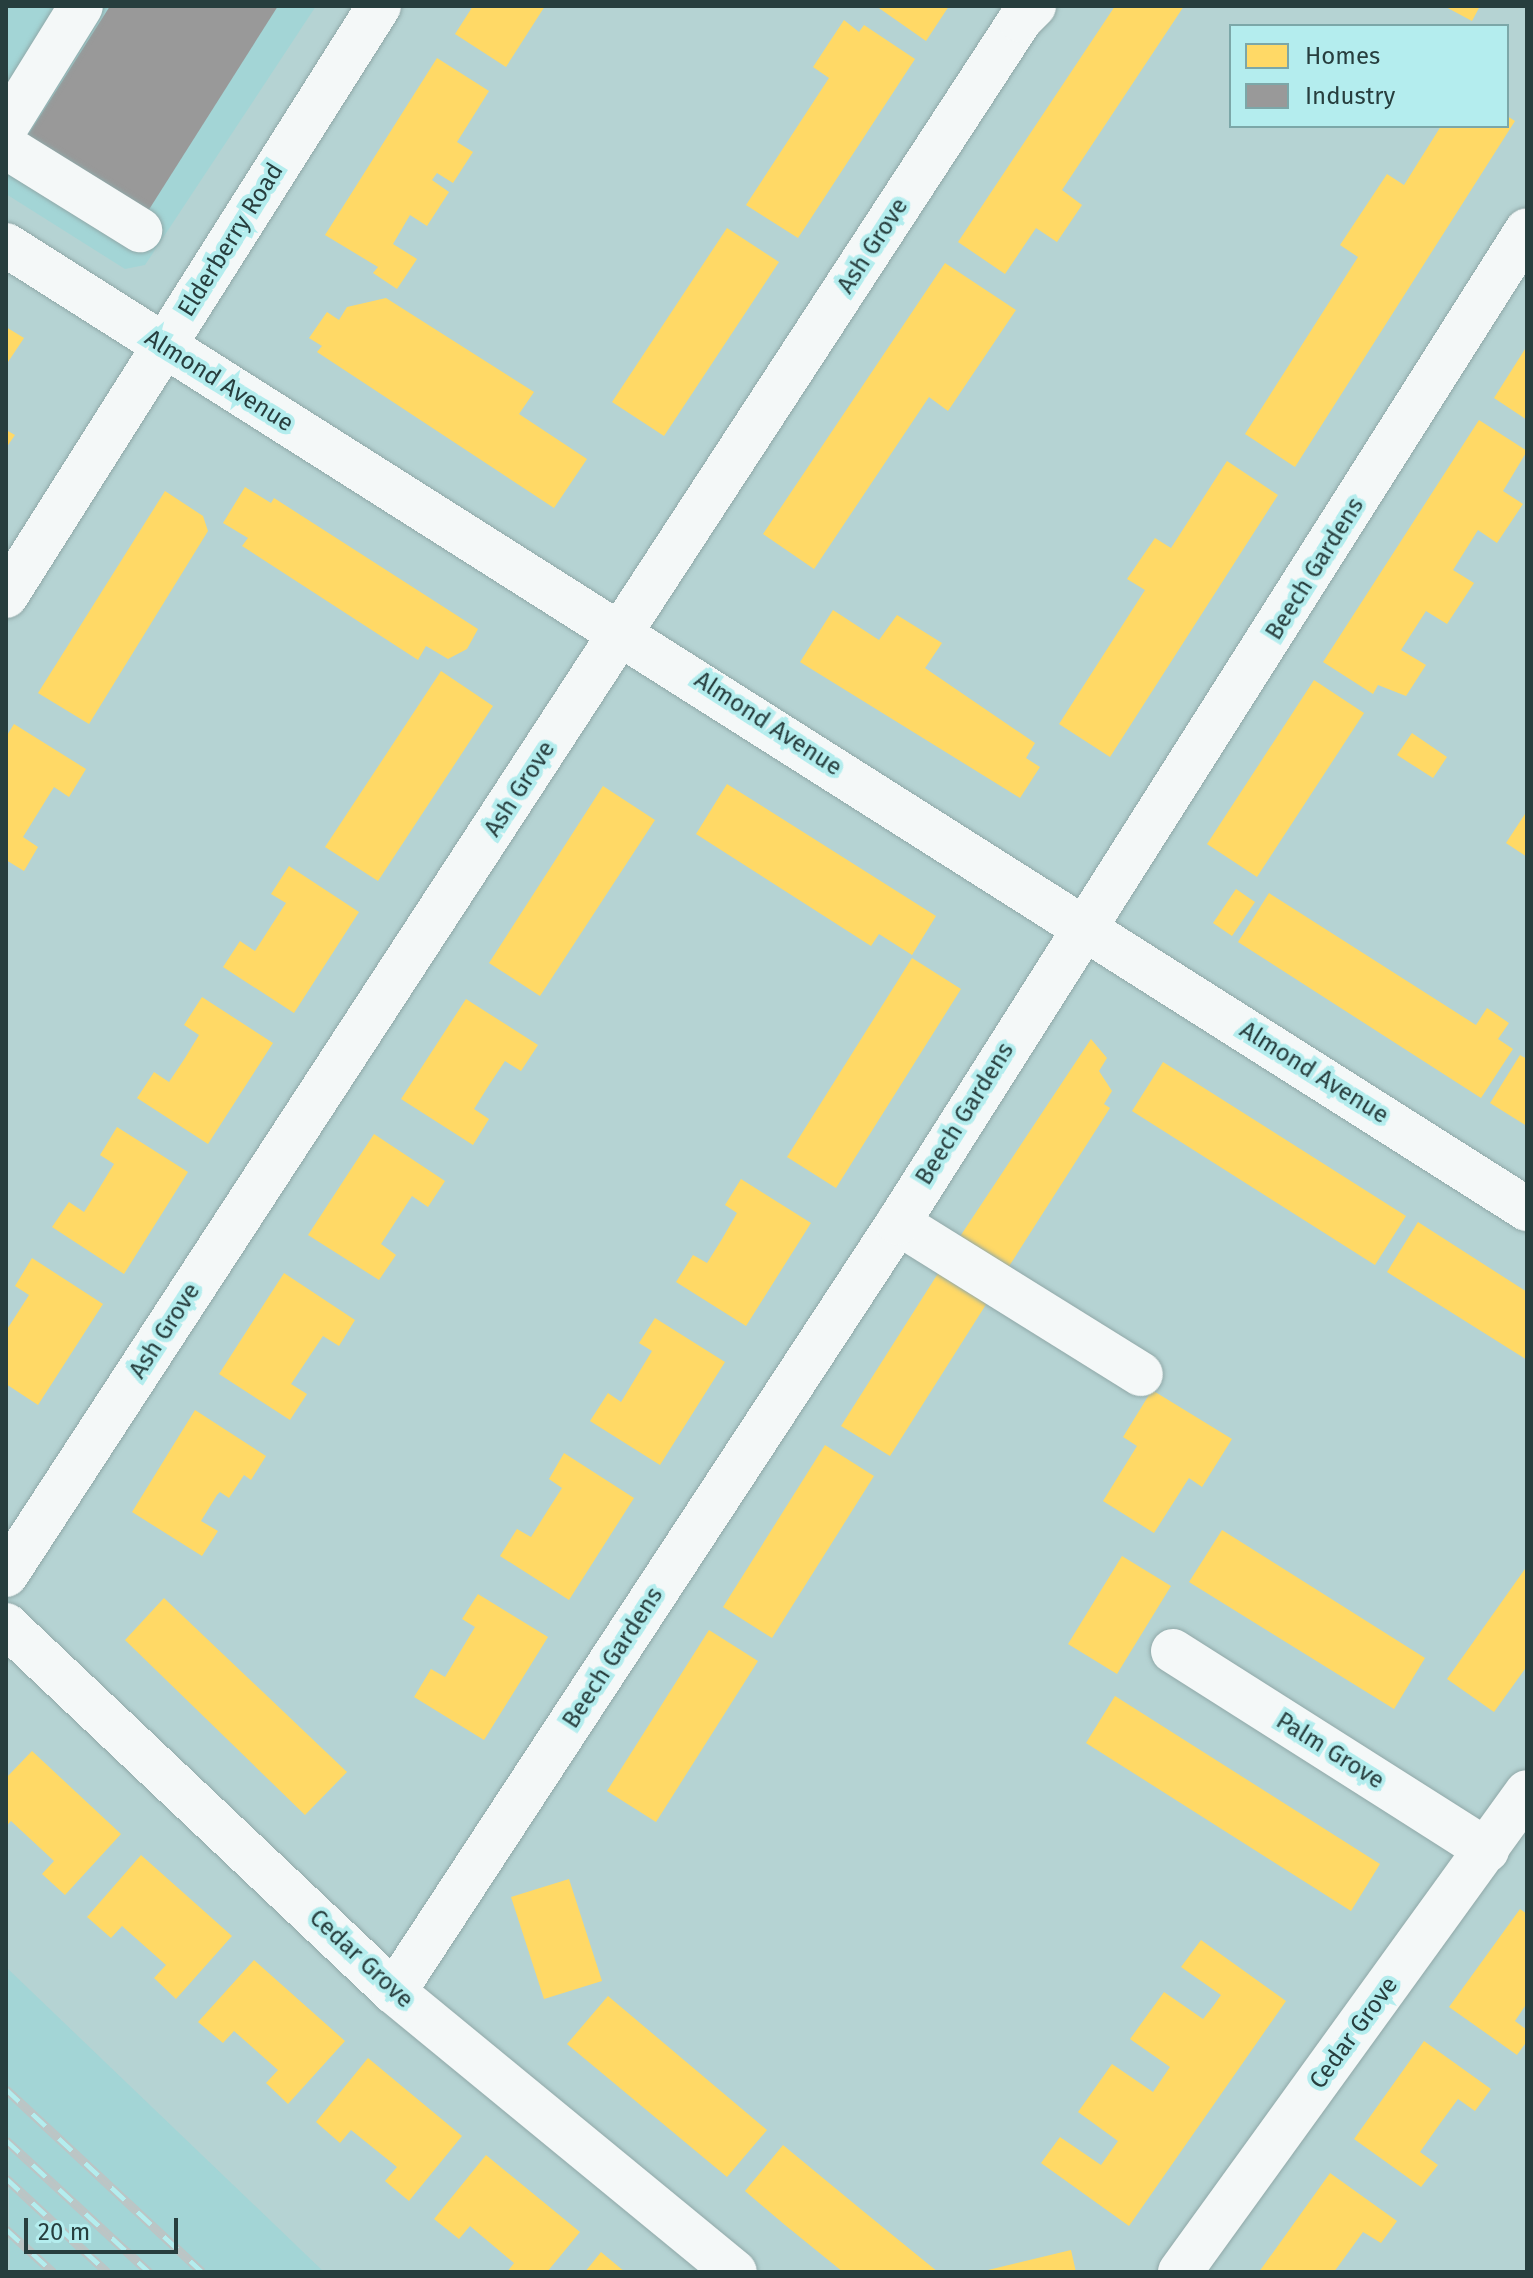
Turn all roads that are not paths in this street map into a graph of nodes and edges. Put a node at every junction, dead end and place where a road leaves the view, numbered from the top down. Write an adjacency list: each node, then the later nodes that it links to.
1 (81, 6): 4 (street)
2 (379, 6): 9 (street, Elderberry Road)
3 (1034, 6): 11 (street, Ash Grove)
4 (6, 127)
5 (6, 147): 6 (street)
6 (140, 230)
7 (1527, 230): 12 (street, Beech Gardens)
8 (6, 245): 9 (street, Almond Avenue)
9 (164, 347): 10 (street, Elderberry Road); 11 (street, Almond Avenue)
10 (6, 596)
11 (623, 632): 12 (street, Almond Avenue); 16 (street, Ash Grove)
12 (1082, 925): 13 (street, Almond Avenue); 14 (street, Beech Gardens)
13 (1527, 1209)
14 (898, 1223): 15 (street); 21 (street, Beech Gardens)
15 (1141, 1374)
16 (6, 1575)
17 (6, 1625): 21 (street, Cedar Grove)
18 (1173, 1651): 20 (street, Palm Grove)
19 (1527, 1792): 20 (street, Cedar Grove)
20 (1487, 1850): 23 (street, Cedar Grove)
21 (394, 1992): 22 (street, Cedar Grove)
22 (735, 2272)
23 (1180, 2272)

